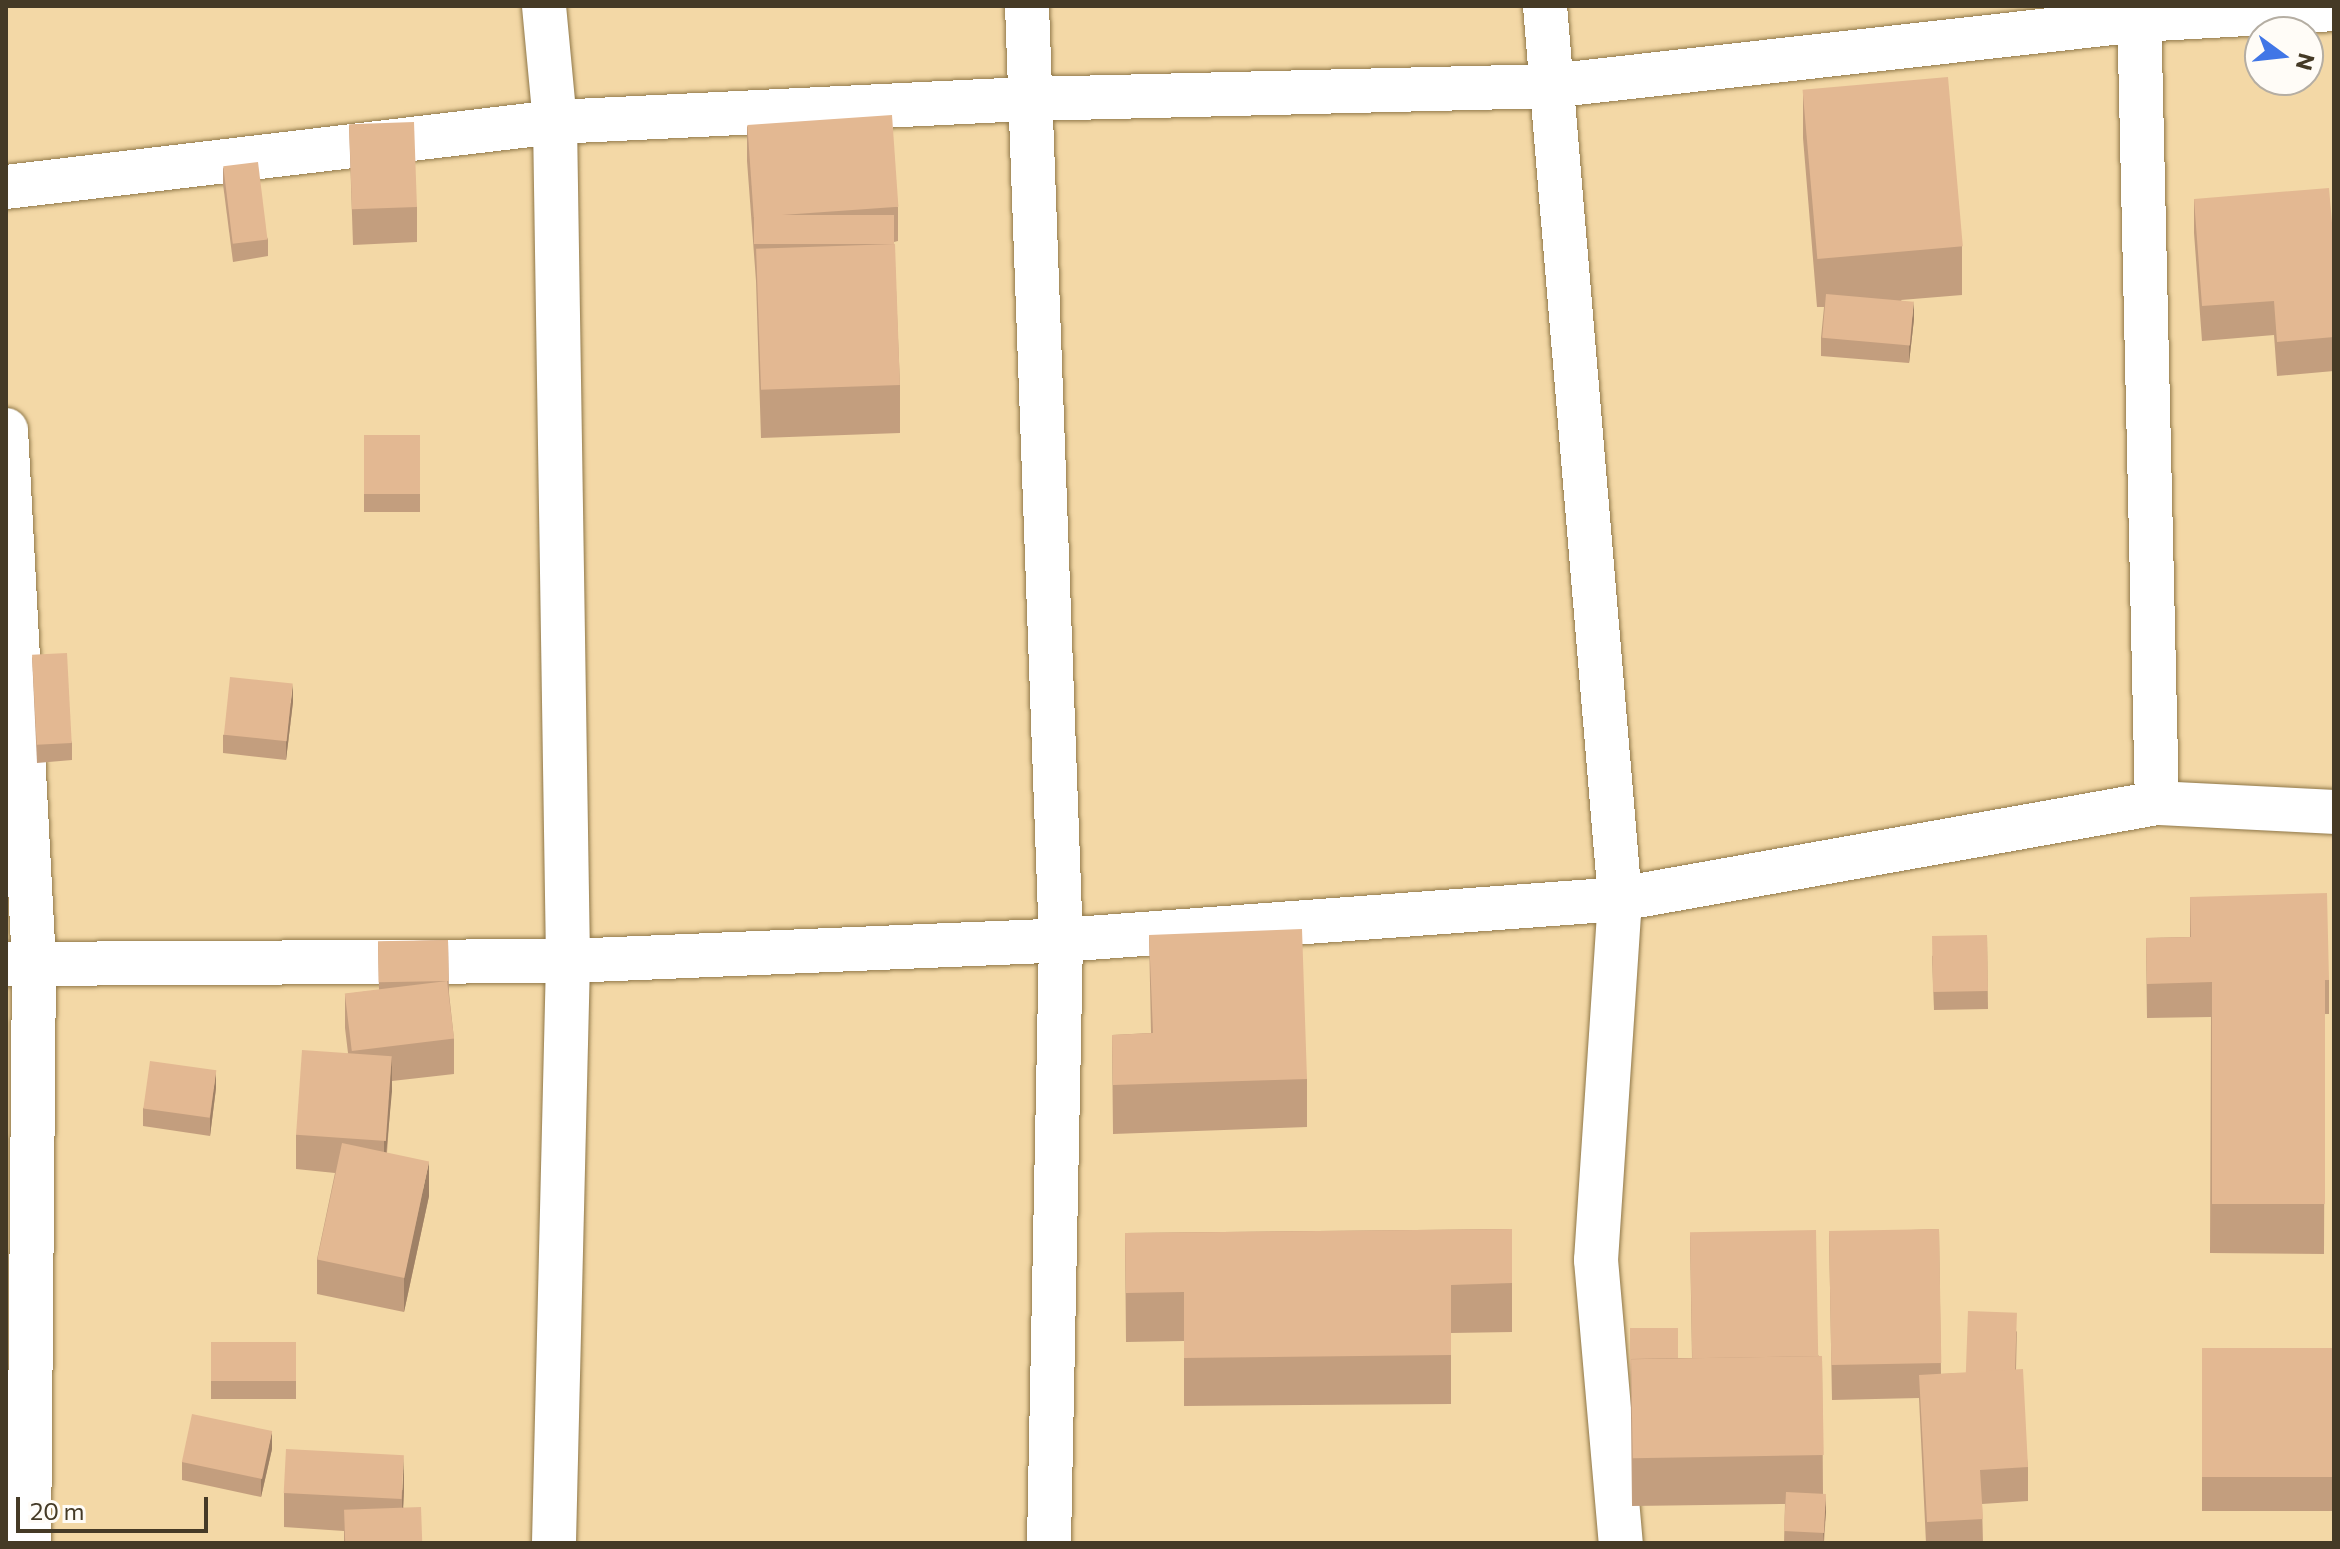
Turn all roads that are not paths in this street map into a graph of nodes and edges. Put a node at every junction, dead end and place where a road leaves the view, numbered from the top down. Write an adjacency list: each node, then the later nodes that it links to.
1 (544, 6): 8 (street)
2 (1027, 6): 7 (street)
3 (1545, 6): 6 (street)
4 (2334, 9): 5 (street)
5 (2139, 13): 6 (street); 11 (street)
6 (1550, 86): 7 (street); 13 (street)
7 (1031, 99): 8 (street); 14 (street)
8 (555, 122): 9 (street); 15 (street)
9 (6, 187)
10 (6, 430): 16 (street)
11 (2157, 803): 12 (street); 13 (street)
12 (2334, 812)
13 (1620, 899): 14 (street); 20 (street)
14 (1061, 940): 15 (street); 19 (street)
15 (568, 961): 16 (street); 18 (street)
16 (20, 964): 17 (street)
17 (29, 1543)
18 (554, 1543)
19 (1049, 1543)
20 (1621, 1543)

